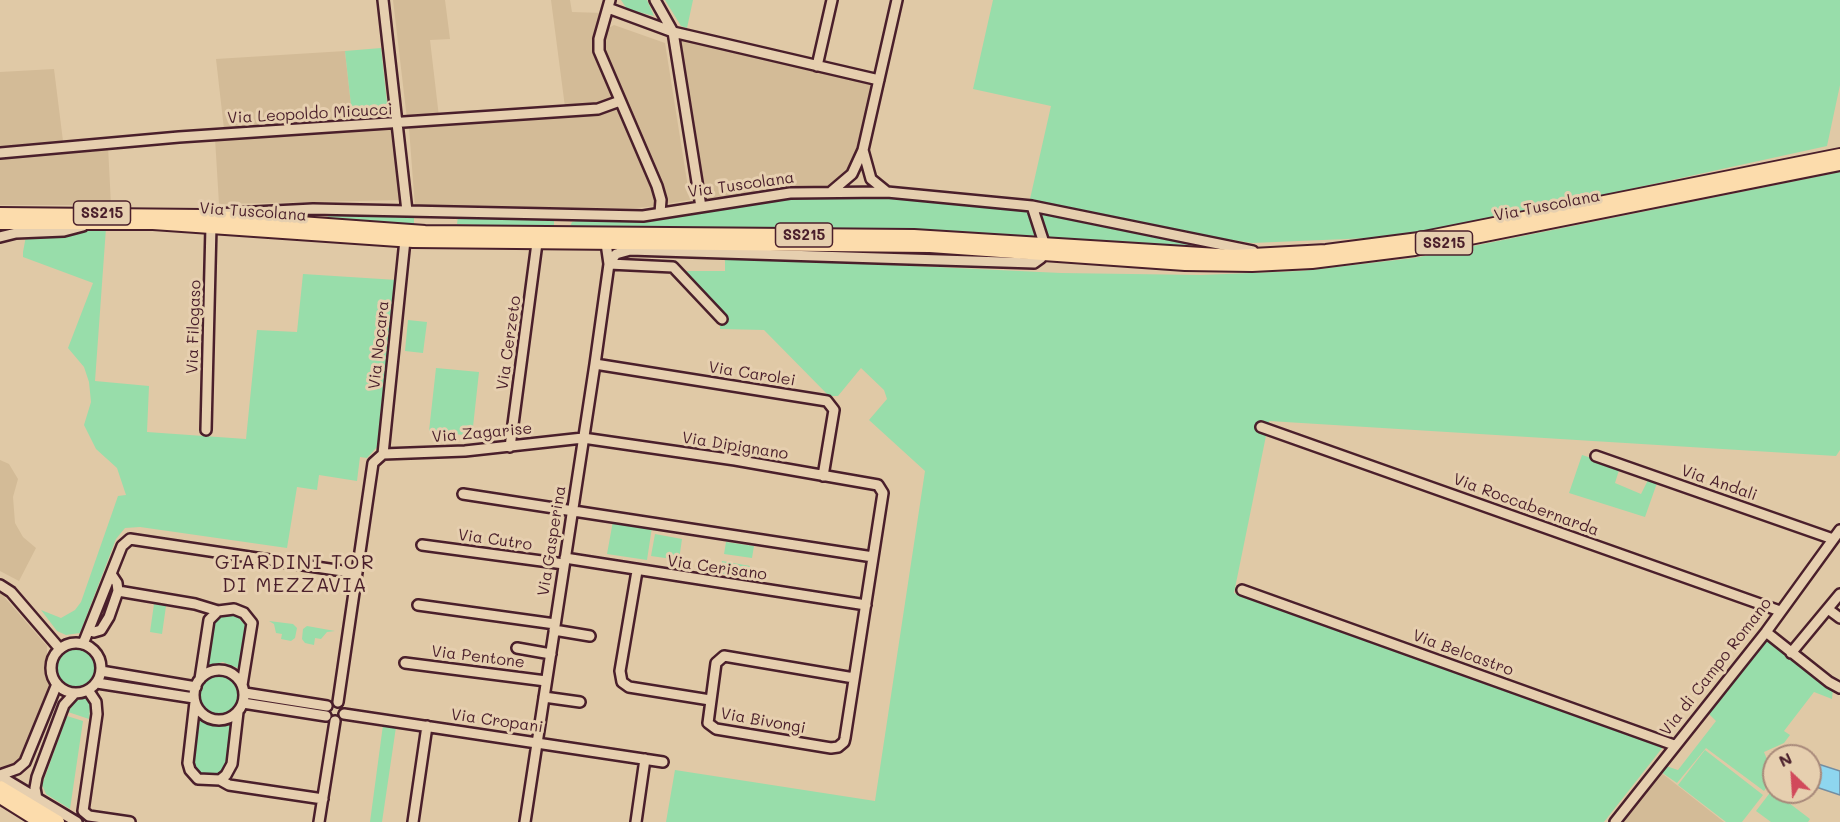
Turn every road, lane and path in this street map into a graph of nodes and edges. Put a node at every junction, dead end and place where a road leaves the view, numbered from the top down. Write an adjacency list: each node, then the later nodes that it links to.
1 (383, 0): 10 (street)
2 (655, 0): 6 (street)
3 (832, 0): 7 (street)
4 (897, 0): 8 (street)
5 (609, 4): 6 (street); 9 (street)
6 (673, 32): 7 (street); 18 (street)
7 (817, 66): 8 (street)
8 (879, 80): 11 (street)
9 (620, 101): 10 (street, Via Leopoldo Micucci); 21 (street)
10 (398, 124): 12 (street, Via Leopoldo Micucci); 20 (street)
11 (863, 150): 15 (street); 16 (street)
12 (0, 153)
13 (1840, 155): 38 (main road, Via Tuscolana / SS215)
14 (1840, 164): 35 (main road, Via Tuscolana / SS215)
15 (832, 191): 16 (street, Via Tuscolana); 18 (street, Via Tuscolana)
16 (887, 192): 17 (street, Via Tuscolana)
17 (1032, 206): 35 (street); 38 (street, Via Tuscolana)
18 (701, 207): 21 (street, Via Tuscolana)
19 (328, 210): 20 (street, Via Tuscolana); 24 (street, Via Tuscolana); 27 (street)
20 (407, 211): 23 (street, Via Tuscolana)
21 (660, 213): 23 (street, Via Tuscolana)
22 (0, 214): 24 (main road, Via Tuscolana / SS215)
23 (574, 214): 29 (street)
24 (207, 221): 26 (main road, Via Tuscolana / SS215); 27 (main road, Via Tuscolana / SS215); 43 (street, Via Filogaso)
25 (0, 223): 26 (main road, Via Tuscolana / SS215)
26 (93, 223): 28 (street)
27 (317, 229): 29 (main road, Via Tuscolana / SS215); 30 (main road, Via Tuscolana / SS215)
28 (0, 237)
29 (566, 238): 31 (main road, Via Tuscolana / SS215); 32 (main road, Via Tuscolana / SS215); 35 (main road, Via Tuscolana / SS215)
30 (405, 240): 31 (main road, Via Tuscolana / SS215); 46 (street, Via Nocara)
31 (537, 243): 45 (street, Via Cerzeto)
32 (606, 243): 33 (main road, Via Tuscolana / SS215); 39 (street, Via Gasperina)
33 (674, 243): 34 (main road, Via Tuscolana / SS215); 36 (street)
34 (774, 244): 35 (main road, Via Tuscolana / SS215); 37 (street)
35 (1043, 248): 37 (street, Via Tuscolana); 38 (main road, Via Tuscolana / SS215)
36 (630, 250): 37 (street, Via Tuscolana); 39 (street)
37 (831, 255)
38 (1279, 255)
39 (609, 264): 40 (street); 41 (street, Via Gasperina)
40 (722, 319)
41 (595, 364): 44 (street, Via Gasperina); 48 (street, Via Carolei)
42 (1261, 427): 68 (street, Via Roccabernarda)
43 (206, 430)
44 (583, 438): 45 (street, Via Zagarise); 48 (street, Via Dipignano); 51 (street, Via Gasperina)
45 (510, 447): 46 (street, Via Zagarise)
46 (383, 454): 58 (street)
47 (1596, 456): 53 (street, Via Andali)
48 (823, 476): 49 (street, Via Dipignano)
49 (881, 488): 55 (street, Via Bivongi)
50 (463, 494): 51 (street, Via Cerisano)
51 (572, 511): 55 (street, Via Cerisano); 56 (street, Via Gasperina)
52 (1840, 530): 53 (street, Via di Campo Romano)
53 (1833, 539): 68 (street, Via di Campo Romano)
54 (422, 545): 56 (street, Via Cutro)
55 (873, 557): 65 (street, Via Bivongi)
56 (564, 561): 57 (street, Via Cerisano); 70 (street, Via Gasperina)
57 (637, 571): 65 (street, Via Cerisano); 92 (street)
58 (356, 573): 59 (street); 93 (street)
59 (111, 574): 62 (street); 71 (street)
60 (0, 585): 76 (street)
61 (1242, 590): 99 (street, Via Belcastro)
62 (118, 591): 67 (street); 71 (street)
63 (1840, 594): 66 (street)
64 (418, 605): 70 (street)
65 (866, 605): 81 (street, Via Bivongi)
66 (1828, 609): 69 (street); 77 (street)
67 (218, 611): 84 (street); 90 (street)
68 (1780, 611): 72 (street, Via di Campo Romano)
69 (1840, 618)
70 (555, 627): 73 (street); 78 (street, Via Gasperina)
71 (89, 630): 74 (street)
72 (1766, 632): 77 (street); 99 (street, Via di Campo Romano)
73 (590, 636)
74 (83, 644): 76 (street); 80 (street)
75 (517, 648): 78 (street)
76 (60, 649): 85 (street)
77 (1791, 653): 86 (street)
78 (551, 654): 82 (street, Via Gasperina)
79 (405, 663): 82 (street, Via Pentone)
80 (101, 671): 83 (street); 84 (street)
81 (854, 678): 92 (street, Via Bivongi); 92 (street, Via Bivongi)
82 (546, 681): 89 (street, Via Gasperina)
83 (97, 683): 87 (street); 91 (street)
84 (198, 683): 90 (street); 91 (street)
85 (57, 684): 88 (street); 102 (street)
86 (1840, 687)
87 (88, 690): 88 (street); 111 (street)
88 (75, 693): 106 (street)
89 (544, 697): 94 (street); 98 (street, Via Gasperina)
90 (242, 698): 91 (street); 95 (street); 103 (street)
91 (195, 700): 103 (street)
92 (710, 700)
93 (338, 702): 95 (street); 96 (street)
94 (580, 702)
95 (329, 714): 96 (street); 107 (street)
96 (345, 714): 97 (street, Via Cropani)
97 (427, 726): 98 (street, Via Cropani); 113 (street)
98 (536, 742): 100 (street, Via Cropani); 114 (street, Via Gasperina)
99 (1674, 745): 116 (street, Via di Campo Romano)
100 (645, 759): 101 (street, Via Cropani); 115 (street)
101 (663, 762)
102 (0, 775): 106 (street)
103 (220, 780): 107 (street)
104 (0, 786): 109 (main road)
105 (0, 797): 108 (main road)
106 (38, 799): 110 (street)
107 (323, 799): 112 (street)
108 (40, 822)
109 (58, 822)
110 (77, 822)
111 (130, 822)
112 (319, 822)
113 (413, 822)
114 (525, 822)
115 (636, 822)
116 (1615, 822)

